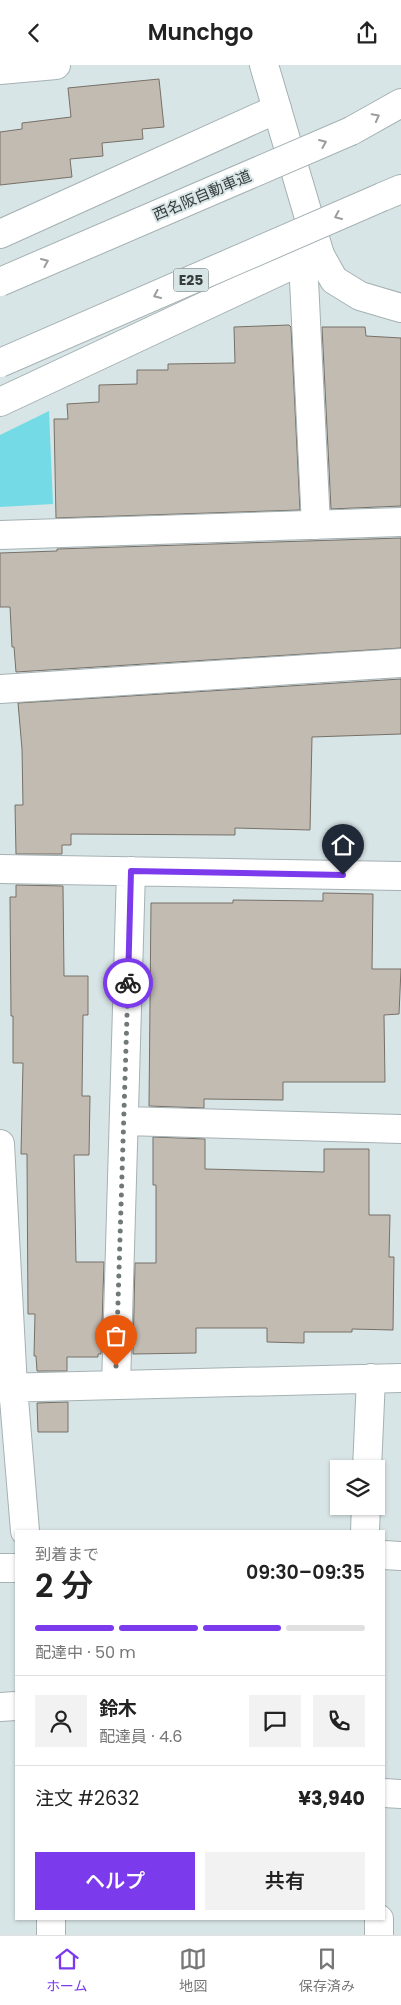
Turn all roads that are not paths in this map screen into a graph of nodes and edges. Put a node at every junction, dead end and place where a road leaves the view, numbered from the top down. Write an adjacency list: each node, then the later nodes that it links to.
1 (56, 65): 3 (main road)
2 (264, 65): 5 (main road)
3 (0, 70)
4 (401, 103): 9 (main road, 西名阪自動車道, one-way to 4, bridge)
5 (277, 109): 7 (main road); 8 (main road)
6 (392, 193): 11 (main road, E25, one-way to 11, bridge)
7 (0, 234)
8 (311, 258): 10 (main road); 12 (main road); 14 (main road)
9 (0, 282)
10 (401, 308)
11 (0, 363)
12 (0, 402)
13 (401, 522): 14 (main road)
14 (316, 525): 15 (main road)
15 (0, 535)
16 (401, 663): 17 (main road)
17 (0, 689)
18 (0, 869): 19 (main road)
19 (131, 871): 20 (main road); 21 (main road)
20 (401, 876)
21 (125, 1121): 22 (main road); 26 (main road)
22 (401, 1129)
23 (0, 1144): 27 (main road)
24 (371, 1378): 25 (main road); 26 (main road); 28 (main road)
25 (401, 1378)
26 (116, 1385): 27 (main road)
27 (6, 1388): 30 (main road)
28 (368, 1460)
29 (366, 1515): 31 (main road)
30 (25, 1530)
31 (365, 1530)
32 (385, 1555): 33 (main road)
33 (401, 1556)
34 (0, 1568): 35 (main road)
35 (15, 1568)
36 (15, 1706): 37 (main road)
37 (0, 1707)
38 (385, 1793): 39 (main road)
39 (401, 1794)
40 (51, 1920): 42 (main road)
41 (379, 1920): 43 (main road)
42 (51, 1935)
43 (379, 1935)

